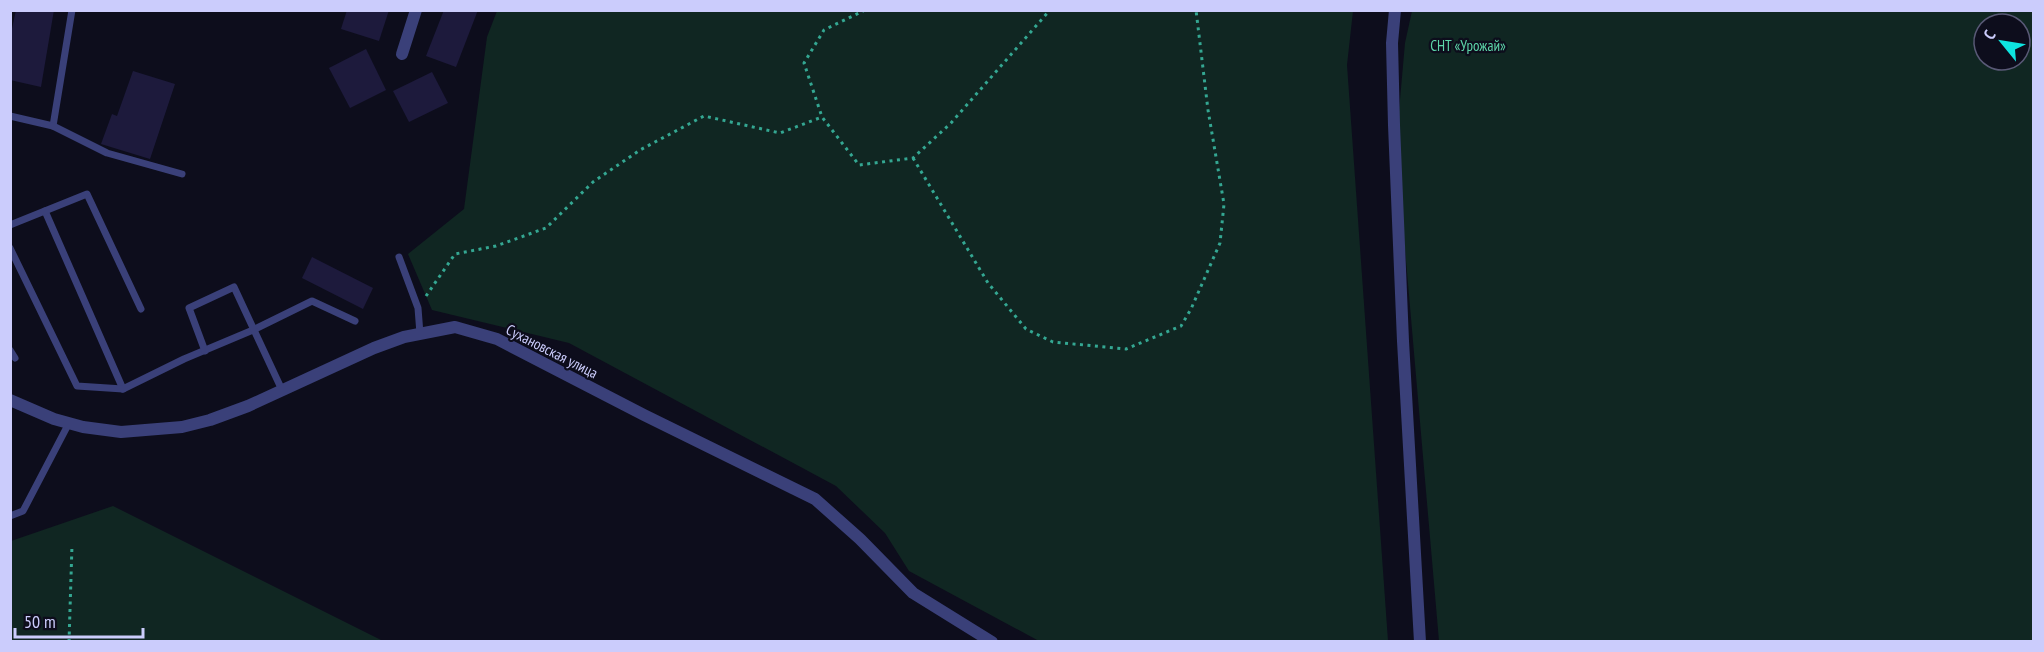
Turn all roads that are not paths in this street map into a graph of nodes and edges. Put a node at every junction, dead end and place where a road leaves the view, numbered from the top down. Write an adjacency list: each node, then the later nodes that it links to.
1 (72, 10): 6 (lane)
2 (416, 10): 4 (street)
3 (1395, 10): 25 (street)
4 (402, 54)
5 (10, 116): 6 (lane)
6 (53, 126): 7 (lane)
7 (182, 174)
8 (45, 211): 9 (lane); 12 (lane); 19 (lane)
9 (10, 225)
10 (10, 248): 19 (lane)
11 (399, 257): 15 (lane)
12 (141, 309)
13 (355, 321): 14 (lane)
14 (253, 330): 17 (lane); 17 (lane); 20 (lane)
15 (420, 334): 20 (street, Сухановская улица); 24 (street, Сухановская улица)
16 (10, 350): 18 (lane)
17 (205, 351): 19 (lane)
18 (15, 358)
19 (123, 388)
20 (282, 390): 22 (street, Сухановская улица)
21 (10, 400): 22 (street, Сухановская улица)
22 (69, 423): 23 (lane)
23 (10, 516)
24 (992, 642)
25 (1420, 642)

